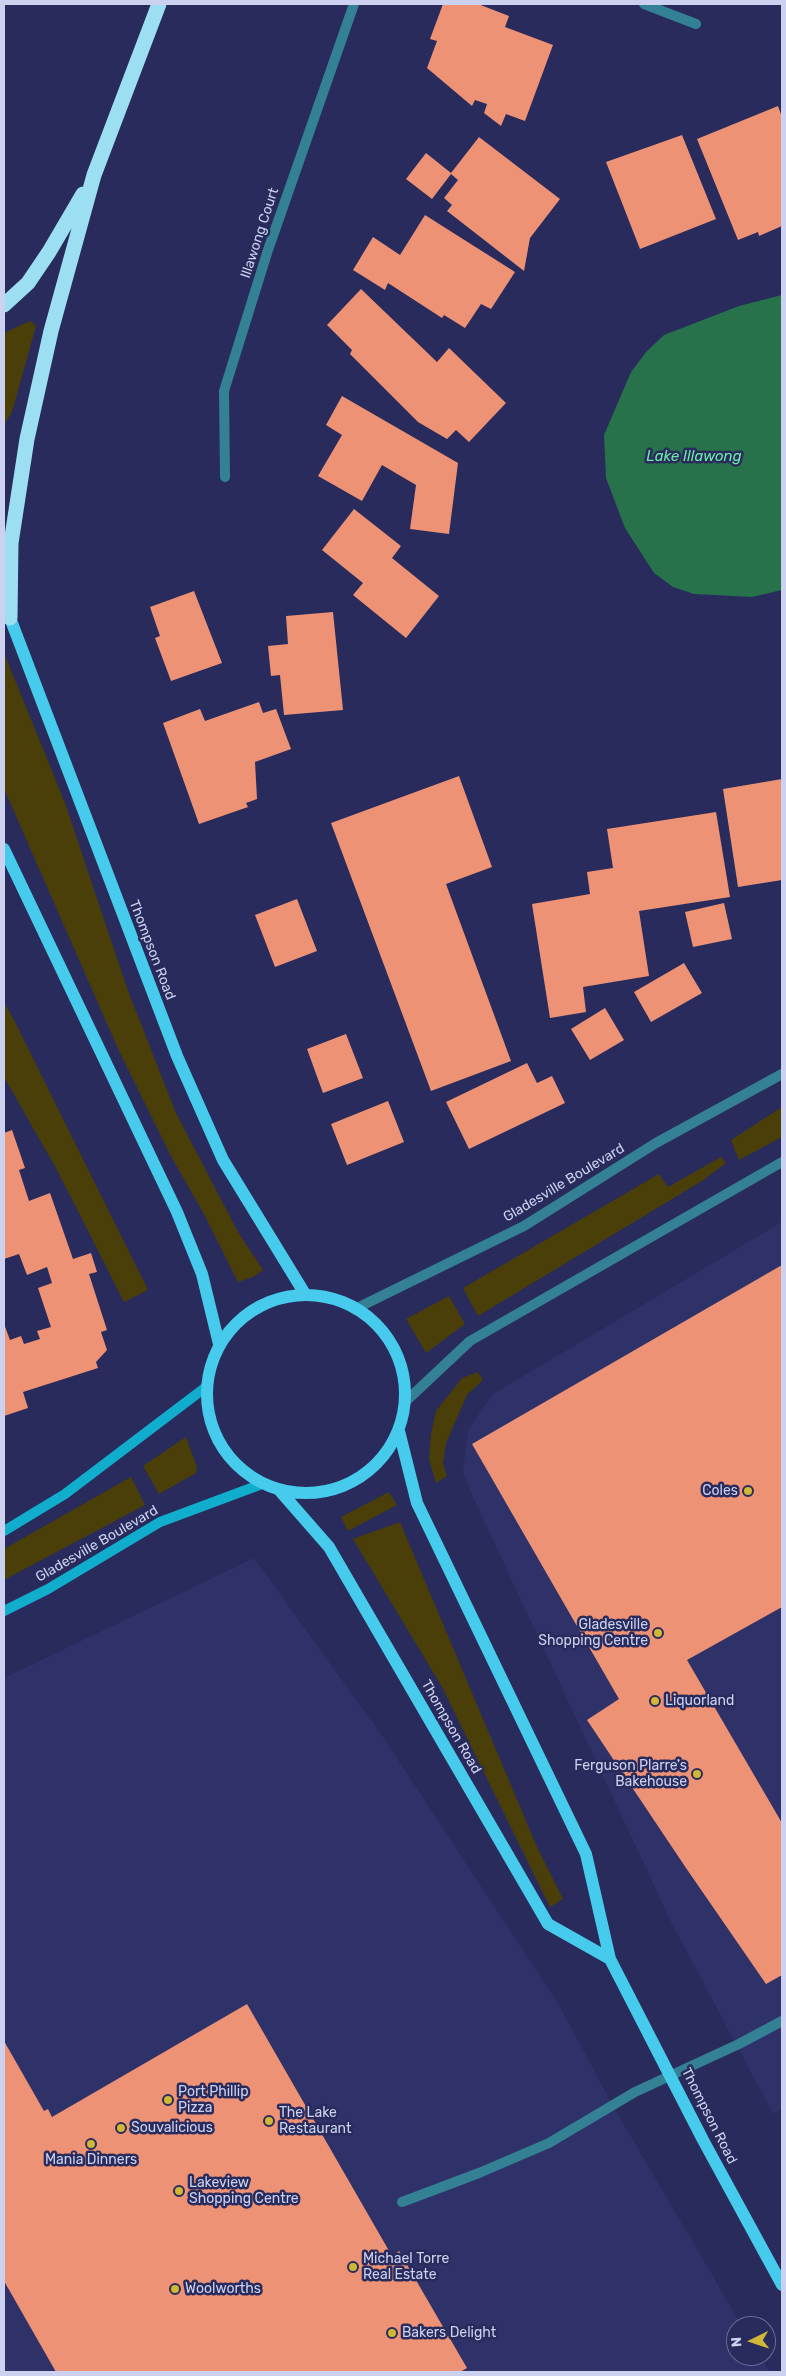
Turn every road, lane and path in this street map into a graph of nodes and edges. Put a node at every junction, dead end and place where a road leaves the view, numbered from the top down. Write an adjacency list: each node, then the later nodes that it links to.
1 (159, 4): 5 (highway)
2 (354, 4): 7 (street, Illawong Court)
3 (644, 4): 4 (street)
4 (696, 24)
5 (94, 175): 6 (highway); 9 (highway)
6 (4, 305)
7 (225, 476)
8 (4, 601): 9 (main road, Thompson Road)
9 (10, 618): 13 (main road, Thompson Road)
10 (4, 849): 15 (main road)
11 (782, 1074): 14 (street, Gladesville Boulevard)
12 (782, 1162): 17 (street)
13 (305, 1294): 14 (main road); 15 (main road)
14 (357, 1308): 17 (main road)
15 (219, 1344): 16 (main road)
16 (206, 1387): 19 (main road); 21 (main road)
17 (405, 1402): 18 (main road)
18 (399, 1431): 20 (main road); 23 (main road, Thompson Road)
19 (262, 1484): 20 (main road); 22 (main road, Gladesville Boulevard)
20 (280, 1491): 23 (main road, Thompson Road)
21 (4, 1531)
22 (4, 1610)
23 (610, 1959): 25 (main road, Thompson Road)
24 (782, 2021): 25 (street)
25 (672, 2076): 26 (street); 27 (main road, Thompson Road)
26 (402, 2202)
27 (782, 2285)

